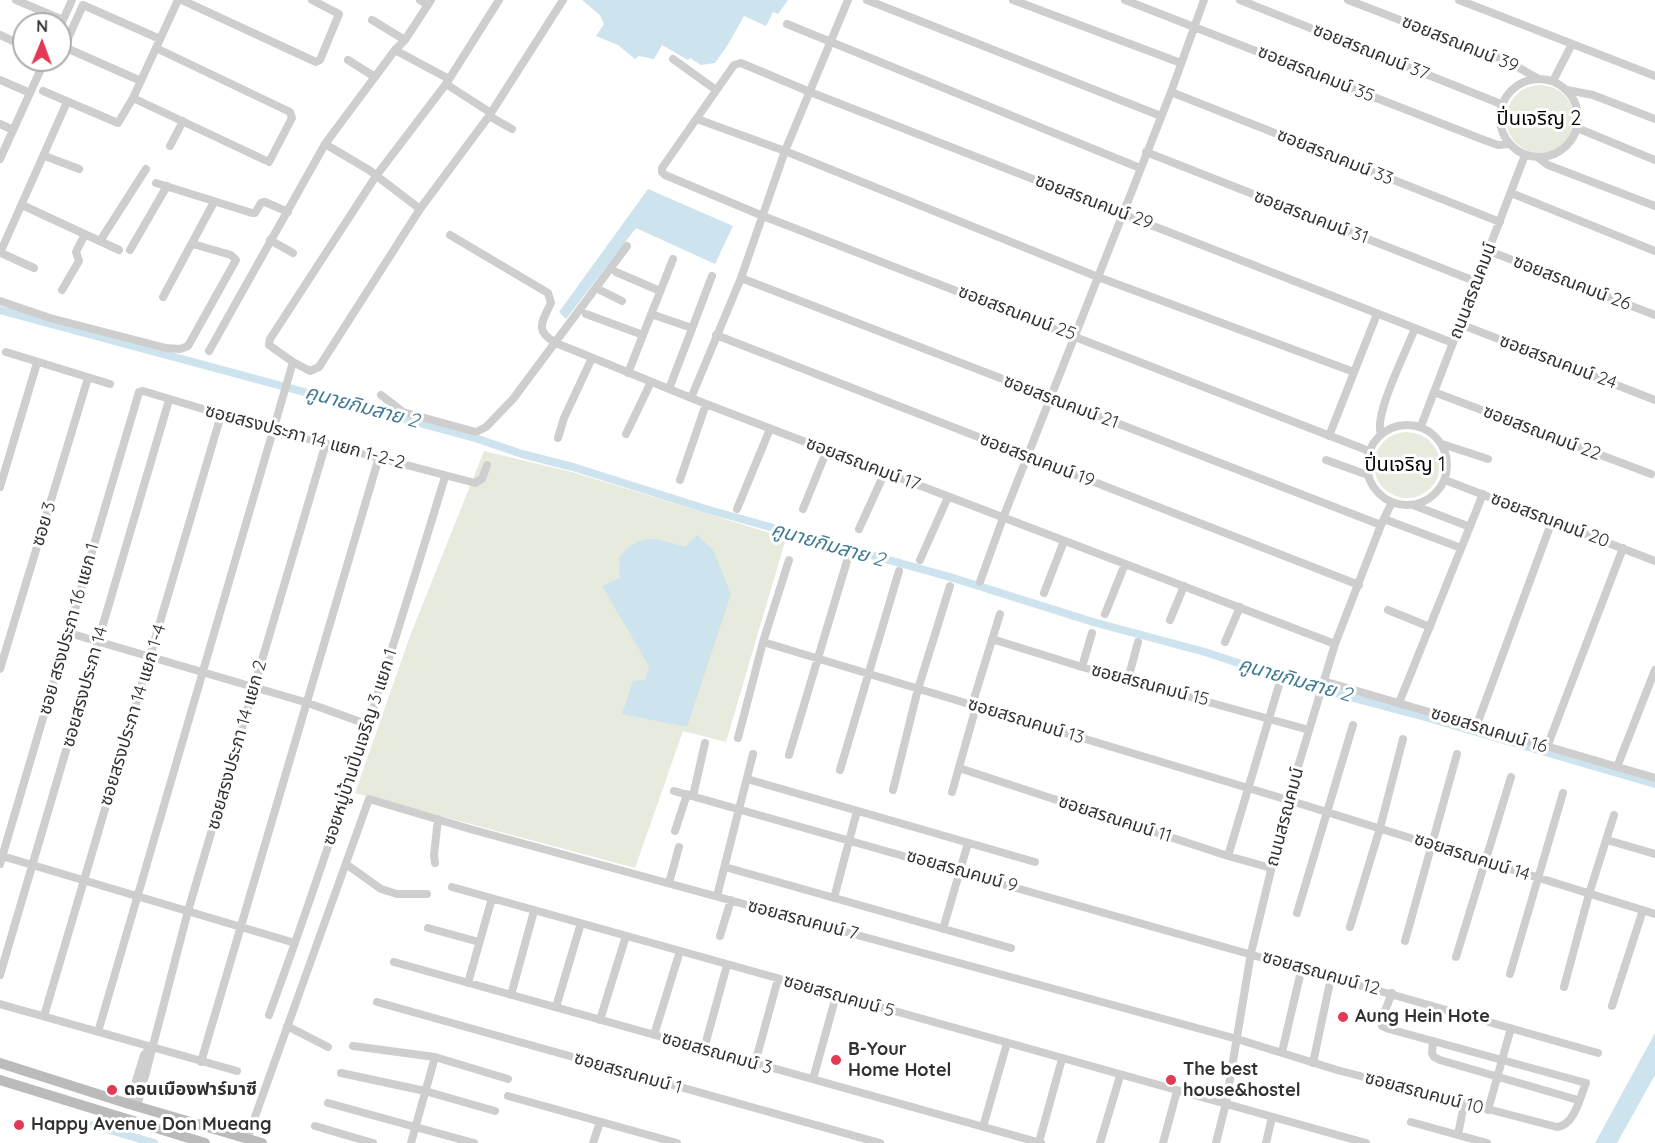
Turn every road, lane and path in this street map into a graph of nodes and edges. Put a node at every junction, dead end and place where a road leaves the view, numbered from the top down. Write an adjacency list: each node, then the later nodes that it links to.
1 (16, 0): 16 (street)
2 (180, 0): 3 (street); 20 (street)
3 (312, 0)
4 (420, 0): 15 (street)
5 (499, 0): 36 (street)
6 (563, 0): 46 (street)
7 (848, 0): 22 (street)
8 (867, 0): 47 (street)
9 (1013, 0): 28 (street)
10 (1125, 0): 19 (street, ซอยสรณคมน์ 35)
11 (1204, 0): 19 (street)
12 (1240, 0): 45 (street, ซอยสรณคมน์ 37)
13 (1348, 0): 32 (street, ซอยสรณคมน์ 39)
14 (1459, 0): 23 (street)
15 (429, 2): 21 (street)
16 (39, 12)
17 (372, 20): 21 (street)
18 (787, 24): 22 (street)
19 (1196, 27): 28 (street); 56 (street, ซอยสรณคมน์ 35)
20 (160, 39): 24 (street); 34 (street)
21 (405, 40): 25 (street)
22 (831, 43): 40 (street); 65 (street)
23 (1572, 44): 30 (street); 35 (street)
24 (156, 48): 34 (street); 50 (street)
25 (395, 50): 31 (street); 36 (street)
26 (673, 59): 37 (street)
27 (348, 60): 31 (street)
28 (1181, 63): 41 (street)
29 (40, 72): 42 (street)
30 (1655, 76)
31 (375, 77): 55 (street)
32 (1538, 78): 35 (street); 45 (street)
33 (0, 80): 42 (street)
34 (141, 81): 43 (street)
35 (1553, 81): 38 (street)
36 (448, 82): 46 (street); 68 (street)
37 (716, 90): 40 (street, ซอยสรณคมน์ 29); 48 (street)
38 (1567, 90): 49 (street); 52 (street)
39 (43, 91): 44 (street)
40 (810, 92): 58 (street); 77 (street, ซอยสรณคมน์ 29)
41 (1171, 92): 47 (street); 79 (street, ซอยสรณคมน์ 33)
42 (30, 93): 54 (street)
43 (133, 98): 44 (street); 50 (street)
44 (67, 102): 61 (street)
45 (1501, 104): 56 (street)
46 (490, 115): 53 (street); 75 (street)
47 (1161, 116): 59 (street)
48 (697, 119): 58 (street); 78 (street, ซอยสรณคมน์ 25)
49 (1655, 119)
50 (183, 121): 57 (street)
51 (0, 124): 54 (street)
52 (1577, 128): 62 (street); 64 (street)
53 (512, 129)
54 (13, 130): 63 (street)
55 (325, 144): 68 (street); 76 (street)
56 (1508, 144): 60 (street)
57 (170, 146)
58 (785, 151): 78 (street); 96 (street)
59 (1146, 152): 65 (street); 98 (street, ซอยสรณคมน์ 31)
60 (1526, 155): 62 (street); 71 (street, ถนนสรณคมน์)
61 (45, 156): 66 (street); 73 (street)
62 (1537, 158): 74 (street)
63 (0, 159)
64 (1655, 160)
65 (1140, 168): 77 (street)
66 (79, 169)
67 (146, 169): 83 (street)
68 (376, 176): 75 (street); 120 (street)
69 (156, 183): 70 (street)
70 (167, 186): 72 (street); 87 (street)
71 (1511, 193): 79 (street, ถนนสรณคมน์); 89 (street)
72 (214, 202): 76 (street); 84 (street)
73 (22, 205): 80 (street); 90 (street)
74 (1655, 206)
75 (420, 209): 120 (street)
76 (288, 212): 82 (street)
77 (1122, 213): 96 (street); 107 (street, ซอยสรณคมน์ 29)
78 (763, 216): 97 (street); 113 (street, ซอยสรณคมน์ 25)
79 (1500, 222): 88 (street, ถนนสรณคมน์)
80 (85, 234): 83 (street); 100 (street)
81 (450, 235): 115 (street)
82 (270, 240): 91 (street); 117 (street)
83 (100, 241): 86 (street)
84 (193, 244): 102 (street); 103 (street)
85 (627, 246): 99 (street)
86 (119, 250)
87 (130, 250)
88 (1489, 251): 98 (street, ถนนสรณคมน์); 108 (street, ซอยสรณคมน์ 26)
89 (1655, 251)
90 (0, 253): 93 (street)
91 (293, 254)
92 (673, 259): 101 (street)
93 (34, 268)
94 (616, 272): 101 (street)
95 (712, 276): 110 (street)
96 (1098, 277): 113 (street); 122 (street)
97 (741, 278): 114 (street); 132 (street, ซอยสรณคมน์ 21)
98 (1476, 282): 109 (street, ถนนสรณคมน์)
99 (596, 288): 104 (street); 115 (street)
100 (62, 290)
101 (660, 291): 106 (street)
102 (163, 297)
103 (0, 301)
104 (622, 301)
105 (586, 314): 112 (street)
106 (651, 314): 110 (street); 112 (street)
107 (1377, 314): 111 (street, ซอยสรณคมน์ 29); 122 (street)
108 (1655, 315)
109 (1460, 324): 116 (street, ถนนสรณคมน์); 134 (street, ซอยสรณคมน์ 24)
110 (692, 328): 127 (street)
111 (1415, 328): 116 (street, ซอยสรณคมน์ 29); 141 (street)
112 (643, 335): 123 (street)
113 (1074, 335): 132 (street); 142 (street, ซอยสรณคมน์ 25)
114 (716, 336): 131 (street); 149 (street, ซอยสรณคมน์ 19)
115 (556, 343): 119 (street, ซอยสรณคมน์ 17); 130 (street)
116 (1453, 343): 128 (street, ถนนสรณคมน์)
117 (209, 351)
118 (6, 352): 121 (street)
119 (592, 358): 123 (street, ซอยสรณคมน์ 17); 143 (street)
120 (293, 362): 139 (street)
121 (38, 363): 124 (street); 159 (street)
122 (1354, 372): 142 (street)
123 (628, 373): 125 (street, ซอยสรณคมน์ 17)
124 (88, 378): 126 (street); 202 (street, ซอย 3)
125 (651, 382): 127 (street, ซอยสรณคมน์ 17); 140 (street)
126 (110, 384)
127 (669, 389): 131 (street, ซอยสรณคมน์ 17)
128 (1434, 392): 137 (street, ถนนสรณคมน์); 154 (street, ซอยสรณคมน์ 22)
129 (137, 394): 133 (street, ซอยสรงประภา 14 แยก 1-2-2); 191 (street, ซอย สรงประภา 16 แยก 1)
130 (381, 395)
131 (691, 398): 135 (street, ซอยสรณคมน์ 17)
132 (1051, 398): 149 (street); 168 (street, ซอยสรณคมน์ 21)
133 (169, 400): 136 (street, ซอยสรงประภา 14 แยก 1-2-2); 194 (street, ซอยสรงประภา 14)
134 (1655, 400)
135 (706, 404): 138 (street, ซอยสรณคมน์ 17); 157 (street)
136 (221, 415): 139 (street, ซอยสรงประภา 14 แยก 1-2-2); 199 (street, ซอยสรงประภา 14 แยก 1-4)
137 (1421, 426): 141 (street); 145 (street)
138 (770, 429): 146 (street, ซอยสรณคมน์ 17); 164 (street)
139 (273, 430): 144 (street, ซอยสรงประภา 14 แยก 1-2-2); 204 (street)
140 (626, 434)
141 (1381, 434): 147 (street)
142 (1329, 436): 147 (street, ซอยสรณคมน์ 25)
143 (558, 438)
144 (326, 443): 148 (street, ซอยสรงประภา 14 แยก 1-2-2); 209 (street, ซอยสรงประภา 14 แยก 2)
145 (1442, 444): 150 (street); 158 (street)
146 (827, 450): 153 (street, ซอยสรณคมน์ 17); 165 (street)
147 (1369, 451): 155 (street)
148 (379, 457): 156 (street, ซอยสรงประภา 14 แยก 1-2-2); 211 (street)
149 (1028, 457): 166 (street); 181 (street, ซอยสรณคมน์ 19)
150 (1488, 459)
151 (1326, 460): 155 (street)
152 (488, 465): 156 (street, ซอยสรงประภา 14 แยก 1-2-2)
153 (885, 472): 161 (street, ซอยสรณคมน์ 17); 170 (street)
154 (1651, 474)
155 (1368, 475): 162 (street)
156 (446, 477): 215 (street, ซอยหมู่บ้านปิ่นเจริญ 3 แยก 1)
157 (680, 480)
158 (1445, 480): 160 (street, ซอยสรณคมน์ 20); 163 (street)
159 (0, 487)
160 (1483, 494): 167 (street, ซอยสรณคมน์ 20); 169 (street)
161 (948, 497): 166 (street, ซอยสรณคมน์ 17); 175 (street)
162 (1392, 502): 163 (street); 168 (street, ถนนสรณคมน์)
163 (1413, 505): 169 (street)
164 (737, 509)
165 (803, 509)
166 (1003, 518): 171 (street, ซอยสรณคมน์ 17); 180 (street)
167 (1552, 521): 172 (street, ซอยสรณคมน์ 20); 217 (street)
168 (1382, 522): 173 (street, ซอยสรณคมน์ 21); 181 (street, ถนนสรณคมน์)
169 (1470, 527): 173 (street)
170 (859, 529)
171 (1064, 541): 178 (street, ซอยสรณคมน์ 17); 184 (street)
172 (1623, 548): 177 (street, ซอยสรณคมน์ 20); 222 (street)
173 (1461, 549): 190 (street)
174 (789, 560): 195 (street)
175 (920, 560)
176 (847, 561): 200 (street)
177 (1655, 561)
178 (1125, 564): 183 (street, ซอยสรณคมน์ 17); 188 (street)
179 (899, 571): 205 (street)
180 (981, 582)
181 (1359, 585): 198 (street, ถนนสรณคมน์)
182 (950, 586): 210 (street)
183 (1184, 586): 185 (street, ซอยสรณคมน์ 17); 189 (street)
184 (1044, 593)
185 (1240, 608): 197 (street); 198 (street, ซอยสรณคมน์ 17)
186 (1388, 610): 190 (street)
187 (1000, 614): 193 (street)
188 (1105, 614)
189 (1170, 620)
190 (1430, 627): 212 (street)
191 (69, 633): 194 (street); 253 (street, ซอย สรงประภา 16 แยก 1)
192 (1092, 633): 201 (street)
193 (992, 639): 201 (street, ซอยสรณคมน์ 15); 213 (street)
194 (99, 642): 199 (street); 258 (street, ซอยสรงประภา 14)
195 (763, 642): 200 (street, ซอยสรณคมน์ 13); 219 (street)
196 (1138, 642): 206 (street)
197 (1225, 642)
198 (1335, 644): 208 (street, ถนนสรณคมน์)
199 (151, 657): 204 (street); 263 (street, ซอยสรงประภา 14 แยก 1-4)
200 (818, 659): 205 (street, ซอยสรณคมน์ 13); 225 (street)
201 (1082, 667): 206 (street, ซอยสรณคมน์ 15)
202 (0, 669)
203 (1655, 670): 226 (street)
204 (202, 672): 209 (street); 268 (street)
205 (868, 674): 210 (street, ซอยสรณคมน์ 13); 228 (street)
206 (1128, 679): 214 (street, ซอยสรณคมน์ 15)
207 (1279, 684): 214 (street)
208 (1321, 686): 212 (street, ซอยสรณคมน์ 16); 218 (street, ถนนสรณคมน์)
209 (254, 687): 211 (street); 275 (street, ซอยสรงประภา 14 แยก 2)
210 (918, 689): 213 (street, ซอยสรณคมน์ 13); 234 (street)
211 (308, 703): 215 (street); 279 (street)
212 (1400, 703): 217 (street, ซอยสรณคมน์ 16)
213 (974, 706): 227 (street); 232 (street, ซอยสรณคมน์ 13)
214 (1269, 718): 218 (street, ซอยสรณคมน์ 15); 232 (street)
215 (369, 725): 287 (street, ซอยหมู่บ้านปิ่นเจริญ 3 แยก 1)
216 (1353, 725): 241 (street)
217 (1476, 727): 222 (street, ซอยสรณคมน์ 16)
218 (1309, 730): 238 (street, ถนนสรณคมน์)
219 (738, 738)
220 (1403, 739): 244 (street)
221 (705, 743): 237 (street)
222 (1547, 747): 226 (street, ซอยสรณคมน์ 16)
223 (753, 754): 231 (street)
224 (1457, 754): 249 (street)
225 (789, 755)
226 (1617, 767): 230 (street, ซอยสรณคมน์ 16)
227 (959, 768): 235 (street); 252 (street, ซอยสรณคมน์ 11)
228 (840, 770)
229 (1511, 777): 254 (street)
230 (1655, 778)
231 (747, 779): 239 (street); 240 (street)
232 (1248, 788): 238 (street, ซอยสรณคมน์ 13); 252 (street)
233 (674, 790): 237 (street, ซอยสรณคมน์ 9)
234 (893, 790)
235 (952, 792)
236 (1563, 793): 262 (street)
237 (690, 795): 239 (street, ซอยสรณคมน์ 9); 245 (street)
238 (1288, 800): 241 (street, ซอยสรณคมน์ 14); 260 (street, ถนนสรณคมน์)
239 (740, 809): 246 (street, ซอยสรณคมน์ 9); 259 (street)
240 (857, 811): 246 (street); 248 (street)
241 (1328, 812): 244 (street, ซอยสรณคมน์ 14); 276 (street)
242 (1614, 815): 247 (street)
243 (438, 819): 256 (street); 257 (street, ซอยสรณคมน์ 7); 264 (street, ซอยสรณคมน์ 7)
244 (1380, 828): 249 (street, ซอยสรณคมน์ 14); 280 (street)
245 (675, 831)
246 (850, 840): 261 (street, ซอยสรณคมน์ 9); 270 (street)
247 (1607, 840): 251 (street); 267 (street)
248 (968, 843): 255 (street); 261 (street)
249 (1431, 844): 254 (street, ซอยสรณคมน์ 14); 285 (street)
250 (679, 847): 264 (street)
251 (1655, 854)
252 (1228, 856): 260 (street, ซอยสรณคมน์ 11)
253 (1, 860): 258 (street)
254 (1485, 861): 262 (street, ซอยสรณคมน์ 14); 291 (street)
255 (1035, 862)
256 (435, 863)
257 (346, 864): 266 (street); 311 (street)
258 (33, 866): 263 (street); 296 (street, ซอยสรงประภา 14)
259 (725, 867): 269 (street); 270 (street)
260 (1271, 868): 290 (street, ถนนสรณคมน์)
261 (960, 871): 282 (street); 290 (street, ซอยสรณคมน์ 9)
262 (1537, 878): 267 (street, ซอยสรณคมน์ 14); 295 (street)
263 (84, 880): 268 (street); 309 (street, ซอยสรงประภา 14 แยก 1-4)
264 (669, 883): 269 (street, ซอยสรณคมน์ 7)
265 (452, 887): 271 (street, ซอยสรณคมน์ 5)
266 (427, 894)
267 (1589, 894): 274 (street, ซอยสรณคมน์ 14); 300 (street)
268 (138, 896): 275 (street); 313 (street)
269 (717, 897): 272 (street, ซอยสรณคมน์ 7)
270 (834, 897): 282 (street)
271 (492, 898): 273 (street, ซอยสรณคมน์ 5); 286 (street)
272 (730, 900): 284 (street); 315 (street, ซอยสรณคมน์ 7)
273 (534, 910): 278 (street, ซอยสรณคมน์ 5); 302 (street)
274 (1643, 910): 277 (street, ซอยสรณคมน์ 14); 306 (street)
275 (188, 911): 279 (street); 319 (street, ซอยสรงประภา 14 แยก 2)
276 (1297, 913)
277 (1655, 914)
278 (580, 923): 283 (street, ซอยสรณคมน์ 5); 307 (street)
279 (242, 926): 287 (street); 327 (street)
280 (1350, 927)
281 (428, 928): 286 (street)
282 (943, 929): 288 (street)
283 (626, 936): 289 (street, ซอยสรณคมน์ 5); 310 (street)
284 (720, 936)
285 (1405, 941)
286 (479, 942): 298 (street)
287 (295, 943): 308 (street, ซอยหมู่บ้านปิ่นเจริญ 3 แยก 1)
288 (1011, 948)
289 (680, 951): 293 (street, ซอยสรณคมน์ 5); 314 (street)
290 (1251, 953): 294 (street, ซอยสรณคมน์ 12); 315 (street, ถนนสรณคมน์)
291 (1456, 957)
292 (394, 962): 298 (street, ซอยสรณคมน์ 3)
293 (727, 965): 297 (street, ซอยสรณคมน์ 5); 321 (street)
294 (1302, 967): 301 (street, ซอยสรณคมน์ 12); 322 (street)
295 (1510, 974)
296 (0, 975)
297 (778, 979): 303 (street, ซอยสรณคมน์ 5); 329 (street)
298 (468, 983): 302 (street, ซอยสรณคมน์ 3)
299 (1329, 987): 330 (street)
300 (1564, 987)
301 (1392, 993): 312 (street, ซอยสรณคมน์ 12); 316 (street)
302 (511, 995): 307 (street, ซอยสรณคมน์ 3)
303 (836, 996): 317 (street, ซอยสรณคมน์ 5); 336 (street)
304 (377, 1002): 363 (street, ซอยสรณคมน์ 1)
305 (0, 1004): 309 (street)
306 (1612, 1006)
307 (556, 1007): 310 (street, ซอยสรณคมน์ 3)
308 (268, 1015)
309 (44, 1016): 313 (street)
310 (600, 1020): 314 (street, ซอยสรณคมน์ 3)
311 (287, 1026): 320 (street); 355 (street)
312 (1511, 1028): 323 (street, ซอยสรณคมน์ 12); 326 (street)
313 (98, 1032): 319 (street)
314 (654, 1035): 321 (street, ซอยสรณคมน์ 3)
315 (1237, 1039): 322 (street, ซอยสรณคมน์ 10); 343 (street, ถนนสรณคมน์)
316 (1432, 1041): 326 (street); 334 (street)
317 (1007, 1043): 325 (street, ซอยสรณคมน์ 5); 353 (street)
318 (353, 1046): 324 (street)
319 (151, 1047): 327 (street); 345 (street, ซอยสรงประภา 14 แยก 2)
320 (328, 1047)
321 (704, 1049): 329 (street, ซอยสรณคมน์ 3)
322 (1282, 1052): 330 (street, ซอยสรณคมน์ 10)
323 (1598, 1053)
324 (435, 1058): 335 (street); 338 (street)
325 (1062, 1059): 333 (street, ซอยสรณคมน์ 5); 364 (street)
326 (1502, 1061): 334 (street); 341 (street, ซอยสรณคมน์ 10)
327 (201, 1062): 331 (street)
328 (0, 1063): 345 (main road)
329 (755, 1063): 336 (street, ซอยสรณคมน์ 3)
330 (1313, 1063): 344 (street, ซอยสรณคมน์ 10)
331 (237, 1071)
332 (341, 1073): 338 (street)
333 (1120, 1076): 339 (street, ซอยสรณคมน์ 5); 365 (street)
334 (1496, 1077): 341 (street); 346 (street)
335 (508, 1079)
336 (813, 1079): 353 (street, ซอยสรณคมน์ 3)
337 (0, 1080): 356 (main road)
338 (425, 1090): 347 (street); 352 (street)
339 (1177, 1091): 343 (street, ซอยสรณคมน์ 5); 366 (street)
340 (508, 1096): 349 (street)
341 (1578, 1100): 346 (street, ซอยสรณคมน์ 10)
342 (328, 1103): 352 (street)
343 (1226, 1104): 348 (street, ซอยสรณคมน์ 5); 367 (street, ถนนสรณคมน์)
344 (1464, 1104): 346 (street, ซอยสรณคมน์ 10); 354 (street)
345 (133, 1106): 355 (main road)
346 (1488, 1110)
347 (495, 1111)
348 (1272, 1117): 368 (street); 369 (street, ซอยสรณคมน์ 5)
349 (600, 1122): 361 (street); 362 (street)
350 (1411, 1122): 354 (street)
351 (315, 1126): 358 (street)
352 (415, 1127): 359 (street); 360 (street)
353 (983, 1127): 364 (street, ซอยสรณคมน์ 3)
354 (1458, 1135): 370 (street)
355 (247, 1139): 357 (main road)
356 (205, 1143)
357 (262, 1143)
358 (373, 1143)
359 (411, 1143)
360 (474, 1143)
361 (594, 1143)
362 (677, 1143)
363 (880, 1143)
364 (1040, 1143)
365 (1100, 1143)
366 (1163, 1143)
367 (1216, 1143)
368 (1266, 1143)
369 (1366, 1143)
370 (1486, 1143)

